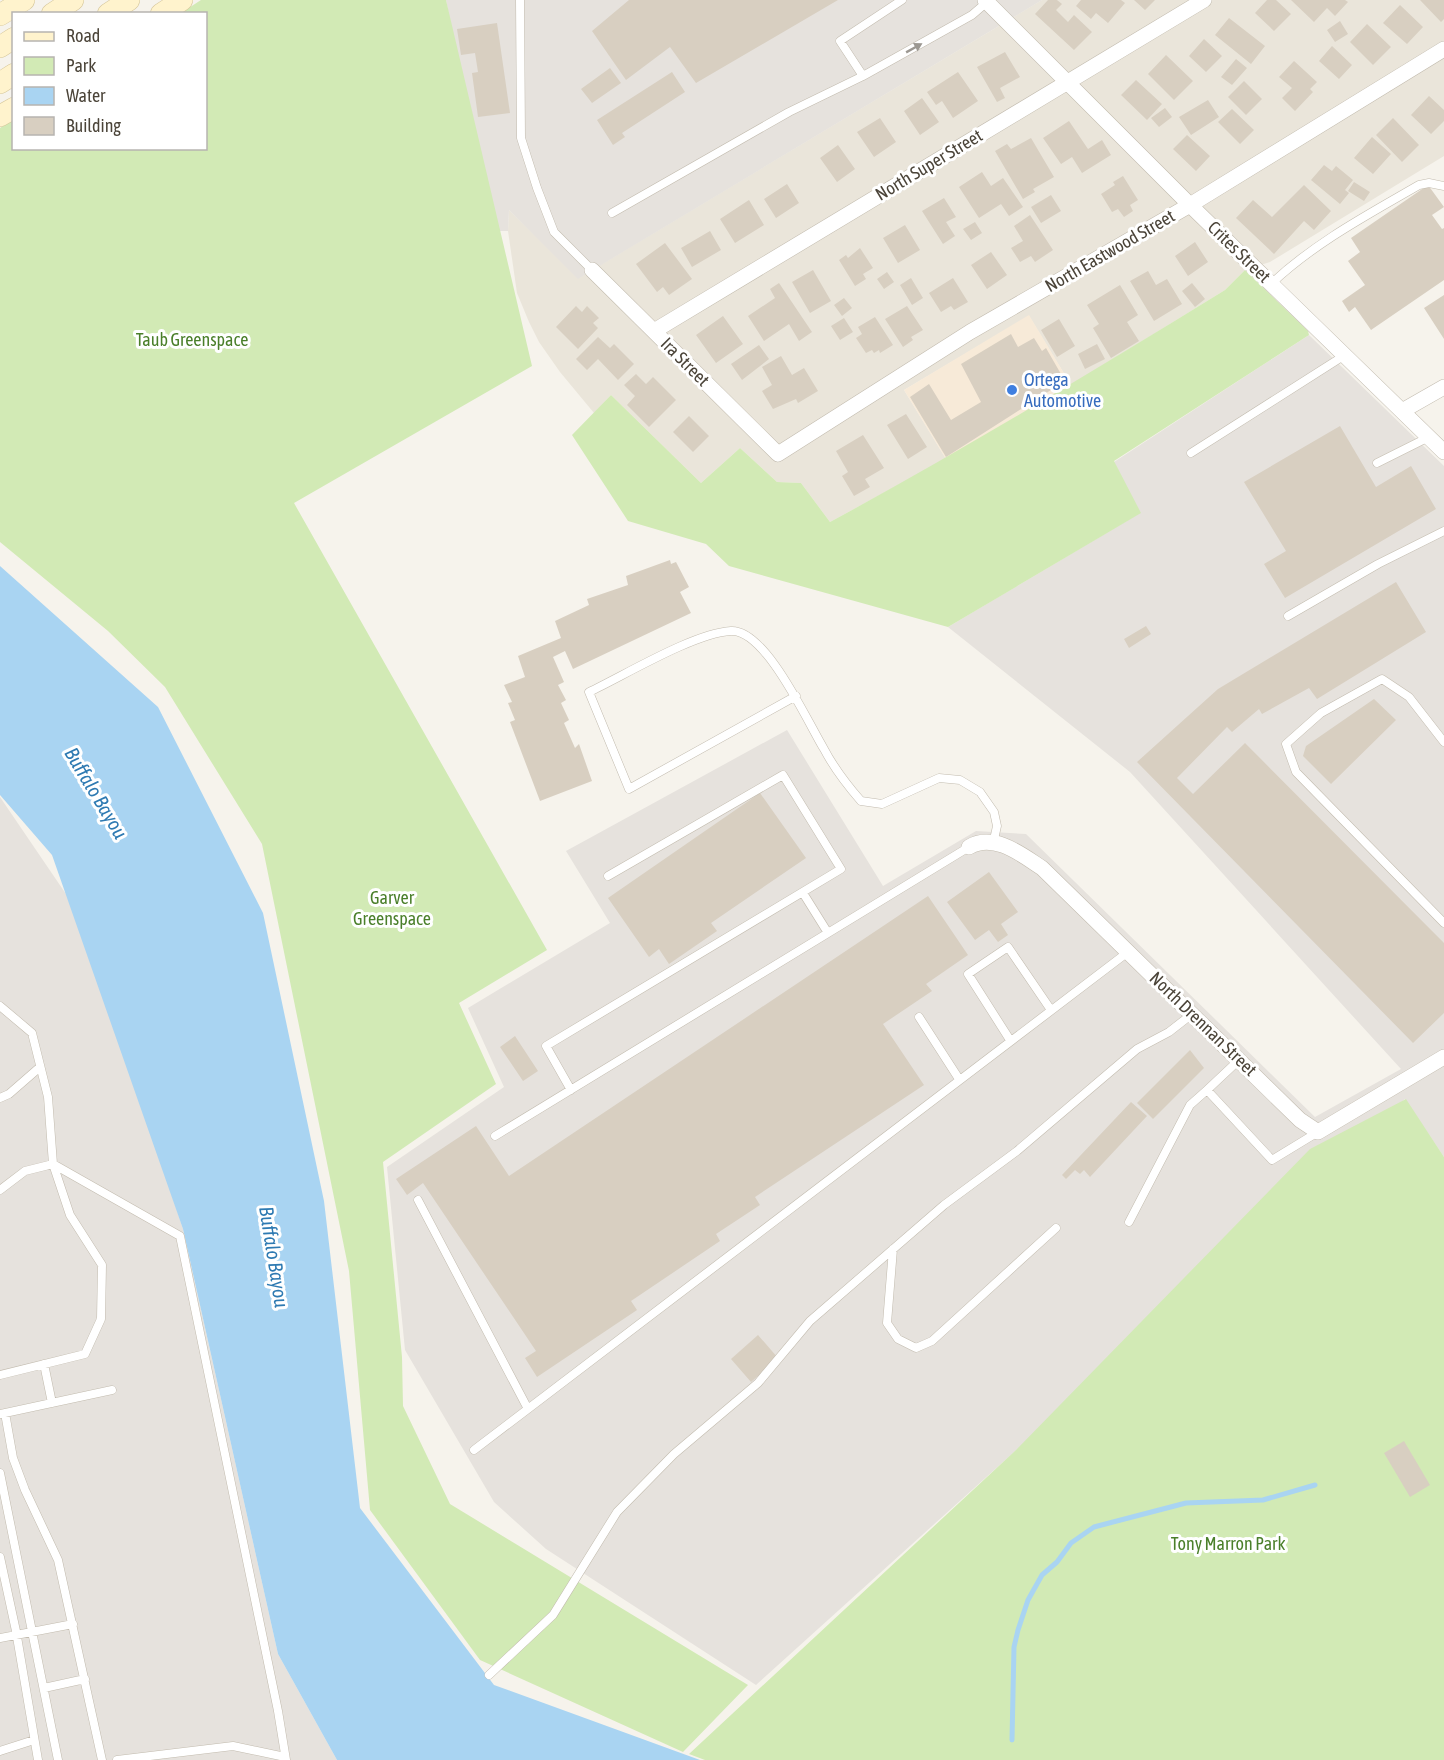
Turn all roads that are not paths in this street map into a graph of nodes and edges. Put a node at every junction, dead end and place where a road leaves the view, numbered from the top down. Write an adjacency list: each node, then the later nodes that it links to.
1 (24, 0): 12 (main road)
2 (73, 0): 9 (main road)
3 (129, 0): 10 (main road)
4 (182, 0): 11 (main road)
5 (520, 0): 19 (lane)
6 (902, 0): 14 (lane)
7 (1204, 0): 15 (street, North Super Street)
8 (986, 1): 14 (lane, one-way to 8); 15 (street, Crites Street)
9 (55, 12)
10 (111, 12)
11 (164, 12)
12 (0, 15)
13 (1444, 50): 17 (street, North Eastwood Street)
14 (863, 76): 18 (lane)
15 (1068, 80): 17 (street, Crites Street); 21 (street, North Super Street)
16 (1444, 186): 20 (lane)
17 (1190, 205): 20 (street, Crites Street); 28 (street, North Eastwood Street)
18 (612, 213)
19 (592, 270): 21 (street, Ira Street)
20 (1271, 284): 22 (street, Crites Street)
21 (654, 331): 28 (street, Ira Street)
22 (1345, 355): 24 (street, Crites Street); 27 (lane)
23 (1444, 387): 24 (street)
24 (1402, 411): 25 (street, Crites Street)
25 (1429, 436): 26 (street, Crites Street); 29 (lane)
26 (1444, 452)
27 (1191, 453)
28 (778, 454)
29 (1377, 463)
30 (1444, 531): 31 (lane)
31 (1288, 616)
32 (796, 696): 32 (lane); 34 (lane)
33 (1444, 742): 38 (lane)
34 (993, 844): 35 (street, North Drennan Street); 40 (street, North Drennan Street)
35 (969, 847): 39 (lane)
36 (609, 876): 37 (lane)
37 (803, 893): 39 (lane); 50 (lane)
38 (1444, 923)
39 (828, 933): 50 (lane)
40 (1128, 952): 42 (lane); 43 (street, North Drennan Street)
41 (0, 1006): 48 (lane)
42 (1051, 1010): 45 (lane); 45 (lane)
43 (1192, 1014): 47 (street, North Drennan Street); 60 (lane)
44 (919, 1017): 49 (lane)
45 (1010, 1040): 49 (lane)
46 (1444, 1057): 53 (street)
47 (1239, 1060): 51 (lane); 53 (street, North Drennan Street)
48 (40, 1066): 52 (lane); 55 (lane)
49 (959, 1079): 65 (lane)
50 (571, 1090): 54 (lane)
51 (1207, 1090): 53 (lane); 58 (lane)
52 (0, 1098)
53 (1318, 1132)
54 (495, 1136)
55 (52, 1164): 56 (lane); 61 (lane); 79 (lane)
56 (0, 1190)
57 (418, 1200): 65 (lane)
58 (1129, 1222)
59 (1056, 1228): 60 (lane)
60 (893, 1249): 74 (lane)
61 (44, 1364): 62 (lane); 64 (lane)
62 (0, 1375)
63 (112, 1390): 64 (lane)
64 (52, 1403): 66 (lane)
65 (528, 1409): 67 (lane)
66 (3, 1413): 70 (lane)
67 (474, 1450)
68 (0, 1473): 71 (lane)
69 (0, 1557): 72 (lane)
70 (72, 1624): 71 (lane); 75 (lane)
71 (33, 1632): 72 (lane); 76 (lane)
72 (17, 1635): 73 (lane); 77 (lane)
73 (0, 1638)
74 (489, 1675)
75 (84, 1678): 76 (lane); 82 (lane)
76 (44, 1688): 81 (lane)
77 (34, 1740): 78 (lane); 80 (lane)
78 (0, 1751)
79 (285, 1758): 83 (lane)
80 (38, 1760)
81 (58, 1760)
82 (102, 1760)
83 (117, 1760)

